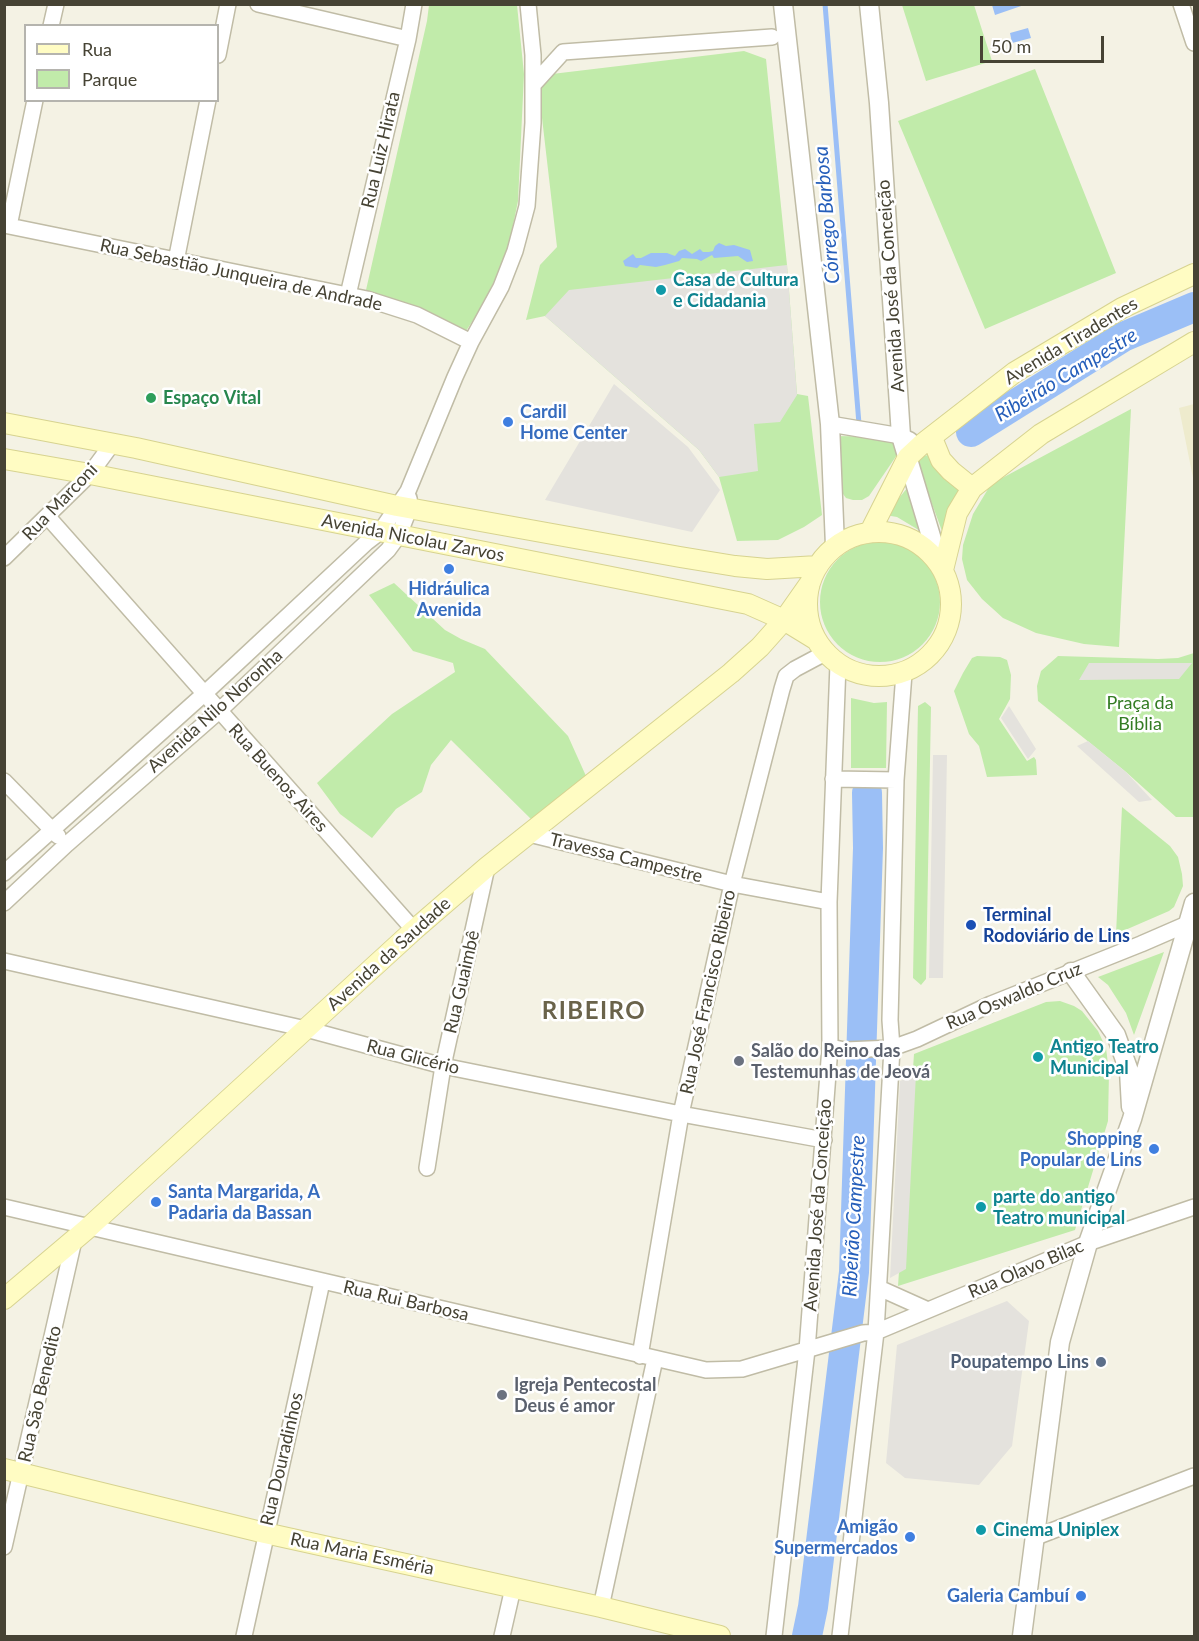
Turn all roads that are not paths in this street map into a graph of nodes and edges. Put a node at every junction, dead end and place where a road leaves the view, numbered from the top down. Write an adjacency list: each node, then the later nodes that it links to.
1 (56, 4): 9 (street)
2 (228, 4): 13 (street)
3 (258, 4): 11 (street)
4 (414, 4): 11 (street, Rua Luiz Hirata)
5 (528, 4): 14 (street, Avenida Nilo Noronha)
6 (783, 4): 24 (street)
7 (869, 4): 25 (street, Avenida José da Conceição)
8 (1180, 4): 12 (street)
9 (51, 24)
10 (772, 37): 14 (street)
11 (408, 39): 20 (street, Rua Luiz Hirata)
12 (1194, 43)
13 (219, 50)
14 (533, 85): 21 (street, Avenida Nilo Noronha)
15 (35, 102): 17 (street)
16 (208, 102): 18 (street)
17 (7, 226): 18 (street, Rua Sebastião Junqueira de Andrade)
18 (176, 261): 20 (street, Rua Sebastião Junqueira de Andrade)
19 (1194, 274): 27 (main road, Avenida Tiradentes)
20 (348, 295): 21 (street, Rua Sebastião Junqueira de Andrade)
21 (471, 342): 31 (street, Avenida Nilo Noronha)
22 (1194, 342): 30 (main road)
23 (4, 423): 26 (main road, Avenida Nicolau Zarvos)
24 (830, 424): 25 (street); 35 (street)
25 (901, 436): 27 (street, Avenida José da Conceição)
26 (112, 444): 29 (street, Rua Marconi); 31 (main road, Avenida Nicolau Zarvos)
27 (921, 447): 30 (main road); 33 (main road, Avenida Tiradentes); 37 (street, Avenida José da Conceição)
28 (4, 459): 29 (main road, Avenida Nicolau Zarvos)
29 (90, 474): 32 (street, Rua Marconi); 34 (main road, Avenida Nicolau Zarvos)
30 (972, 488): 37 (main road)
31 (405, 501): 34 (street, Avenida Nilo Noronha); 38 (main road, Avenida Nicolau Zarvos)
32 (48, 517): 36 (street, Rua Marconi); 42 (street, Rua Buenos Aires)
33 (870, 532): 35 (main road); 37 (main road)
34 (390, 533): 39 (main road, Avenida Nicolau Zarvos); 42 (street, Avenida Nilo Noronha); 43 (street, Avenida Nilo Noronha)
35 (835, 546): 38 (main road)
36 (4, 558)
37 (941, 566): 41 (main road)
38 (814, 574): 39 (main road, Avenida da Saudade); 40 (main road)
39 (784, 620): 40 (main road, Avenida Nicolau Zarvos); 48 (main road, Avenida da Saudade)
40 (826, 652): 41 (main road); 44 (street, Avenida José da Conceição); 52 (street, Rua José Francisco Ribeiro)
41 (904, 673): 45 (street)
42 (204, 694): 43 (street, Rua Buenos Aires); 47 (street, Avenida Nilo Noronha)
43 (219, 711): 49 (street, Avenida Nilo Noronha); 57 (street, Rua Buenos Aires)
44 (833, 779): 45 (street); 53 (street, Avenida José da Conceição)
45 (896, 780): 62 (street)
46 (4, 781): 47 (street)
47 (51, 831): 49 (street); 51 (street, Avenida Nilo Noronha)
48 (529, 834): 50 (main road, Avenida da Saudade); 52 (street, Travessa Campestre)
49 (67, 844): 54 (street, Avenida Nilo Noronha)
50 (487, 867): 57 (main road, Avenida da Saudade); 63 (street, Rua Guaimbê)
51 (4, 873)
52 (732, 884): 53 (street, Travessa Campestre); 64 (street, Rua José Francisco Ribeiro)
53 (829, 902): 61 (street, Avenida José da Conceição)
54 (4, 903)
55 (1194, 903): 56 (street)
56 (1191, 922): 59 (street, Rua Oswaldo Cruz); 65 (street)
57 (414, 930): 60 (main road, Avenida da Saudade)
58 (4, 961): 60 (street, Rua Glicério)
59 (1071, 972): 62 (street, Rua Oswaldo Cruz); 65 (street)
60 (306, 1029): 63 (street, Rua Glicério); 70 (main road, Avenida da Saudade)
61 (837, 1049): 62 (street, Rua Oswaldo Cruz); 66 (street, Avenida José da Conceição)
62 (885, 1049): 73 (street)
63 (443, 1066): 64 (street, Rua Glicério); 67 (street, Rua Guaimbê)
64 (681, 1114): 66 (street, Rua Glicério); 78 (street, Rua José Francisco Ribeiro)
65 (1132, 1119): 71 (street)
66 (824, 1140): 77 (street, Avenida José da Conceição)
67 (427, 1168)
68 (1194, 1206): 71 (street, Rua Olavo Bilac)
69 (4, 1207): 70 (street, Rua Rui Barbosa)
70 (81, 1234): 72 (street, Rua Rui Barbosa); 74 (main road, Avenida da Saudade); 79 (street, Rua São Benedito)
71 (1088, 1243): 75 (street, Rua Olavo Bilac); 82 (street)
72 (322, 1282): 78 (street, Rua Rui Barbosa); 81 (street, Rua Douradinhos)
73 (879, 1288): 75 (street); 76 (street)
74 (4, 1299)
75 (928, 1310): 76 (street, Rua Olavo Bilac)
76 (869, 1332): 77 (street, Rua Olavo Bilac); 90 (street)
77 (814, 1348): 78 (street, Rua Rui Barbosa); 89 (street, Avenida José da Conceição)
78 (647, 1358): 85 (street, Rua José Francisco Ribeiro)
79 (13, 1472): 81 (main road, Rua Maria Esméria); 83 (street, Rua São Benedito)
80 (1194, 1476): 82 (street)
81 (265, 1533): 84 (main road, Rua Maria Esméria); 86 (street, Rua Douradinhos)
82 (1035, 1537): 91 (street)
83 (4, 1547)
84 (513, 1588): 85 (main road, Rua Maria Esméria); 87 (street)
85 (601, 1607): 88 (main road, Rua Maria Esméria)
86 (244, 1636)
87 (501, 1636)
88 (720, 1636)
89 (774, 1636)
90 (840, 1636)
91 (1022, 1636)

